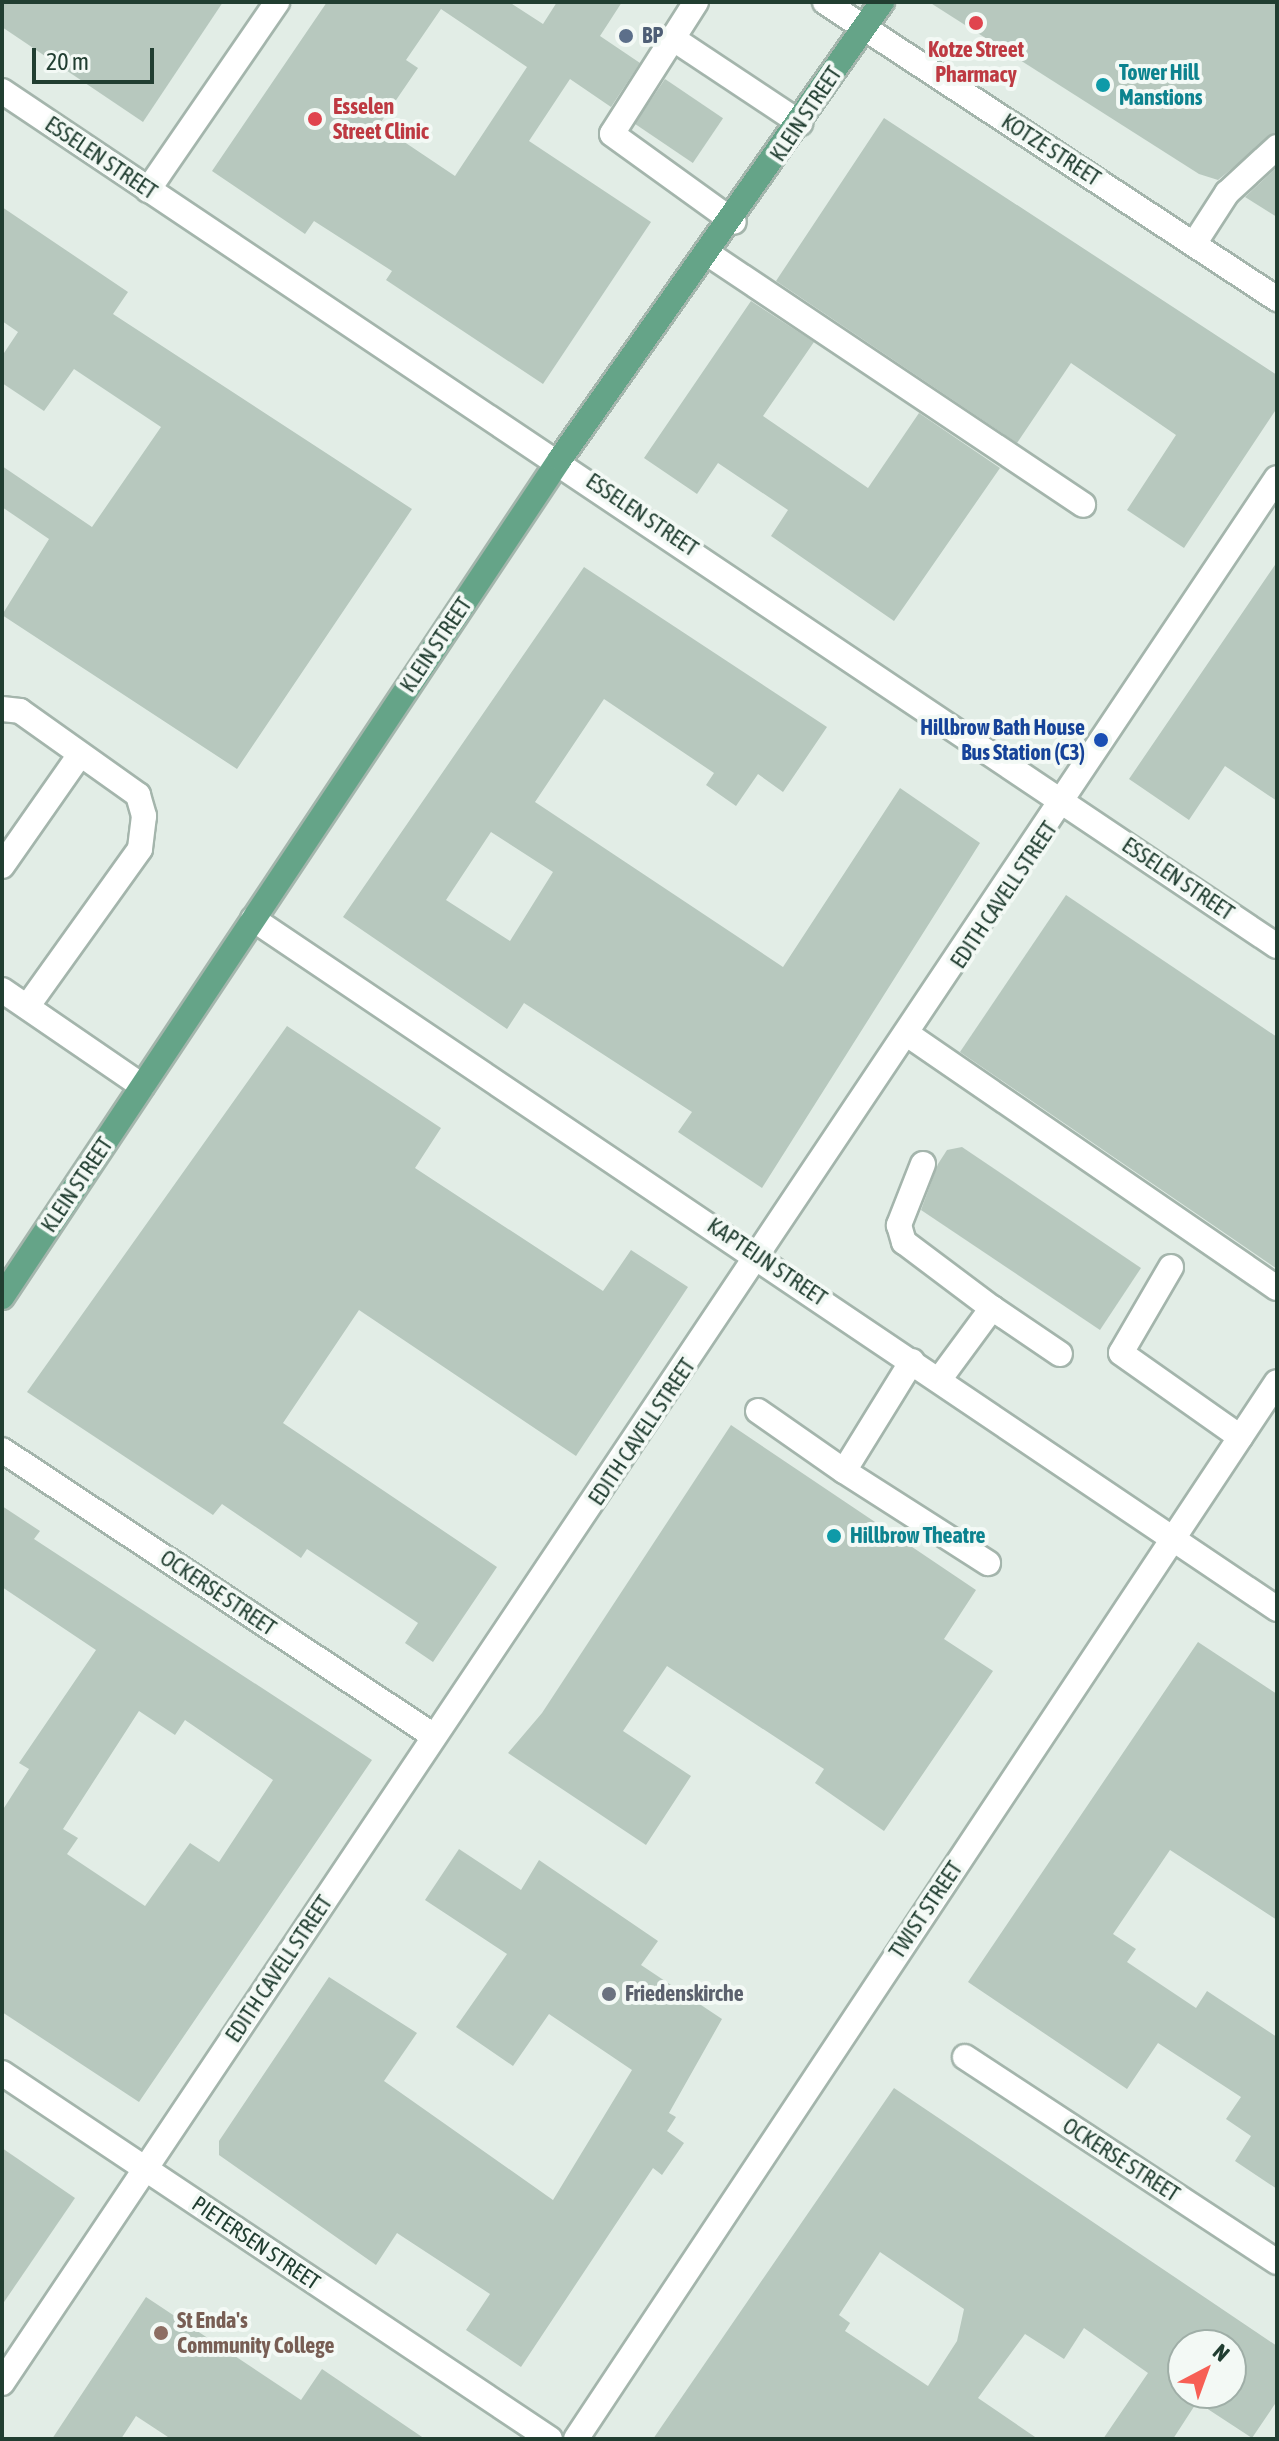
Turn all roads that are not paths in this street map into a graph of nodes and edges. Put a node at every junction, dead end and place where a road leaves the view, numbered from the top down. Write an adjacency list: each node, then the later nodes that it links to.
1 (277, 2): 10 (street)
2 (696, 2): 6 (street)
3 (825, 2): 5 (street, KOTZE STREET)
4 (882, 2): 5 (main road, KLEIN STREET)
5 (865, 28): 8 (main road, KLEIN STREET); 12 (street, KOTZE STREET)
6 (672, 38): 8 (street); 11 (street)
7 (2, 91): 10 (street, ESSELEN STREET)
8 (800, 123): 11 (main road, KLEIN STREET)
9 (1277, 147): 12 (street)
10 (148, 190): 15 (street, ESSELEN STREET)
11 (734, 222): 13 (main road, KLEIN STREET)
12 (1194, 244): 14 (street, KOTZE STREET)
13 (710, 255): 15 (main road, KLEIN STREET); 17 (street)
14 (1276, 295)
15 (560, 459): 20 (street, ESSELEN STREET); 22 (main road, KLEIN STREET)
16 (1277, 478): 20 (street, EDITH CAVELL STREET)
17 (1083, 505)
18 (2, 709): 19 (street)
19 (79, 756): 21 (street); 25 (street)
20 (1065, 802): 23 (street, ESSELEN STREET); 26 (street, EDITH CAVELL STREET)
21 (2, 866)
22 (253, 919): 27 (main road, KLEIN STREET); 29 (street, KAPTEIJN STREET)
23 (1277, 946)
24 (2, 990): 25 (street)
25 (27, 1007): 27 (street)
26 (910, 1036): 29 (street, EDITH CAVELL STREET); 31 (street)
27 (142, 1086): 32 (main road, KLEIN STREET)
28 (923, 1164): 33 (street)
29 (762, 1258): 35 (street, KAPTEIJN STREET); 45 (street, EDITH CAVELL STREET)
30 (1171, 1267): 39 (street)
31 (1277, 1288)
32 (2, 1297)
33 (992, 1308): 34 (street); 36 (street)
34 (1060, 1354)
35 (912, 1361): 36 (street, KAPTEIJN STREET); 41 (street)
36 (939, 1380): 42 (street, KAPTEIJN STREET)
37 (1277, 1382): 39 (street, TWIST STREET)
38 (758, 1411): 41 (street)
39 (1240, 1437): 42 (street, TWIST STREET)
40 (2, 1450): 45 (street, OCKERSE STREET)
41 (844, 1471): 43 (street)
42 (1173, 1540): 44 (street, KAPTEIJN STREET); 52 (street, TWIST STREET)
43 (988, 1563)
44 (1277, 1609)
45 (434, 1736): 48 (street, EDITH CAVELL STREET)
46 (965, 2057): 49 (street, OCKERSE STREET)
47 (2, 2073): 48 (street, PIETERSEN STREET)
48 (145, 2169): 50 (street, EDITH CAVELL STREET); 51 (street, PIETERSEN STREET)
49 (1277, 2262)
50 (2, 2383)
51 (550, 2439)
52 (576, 2439)

